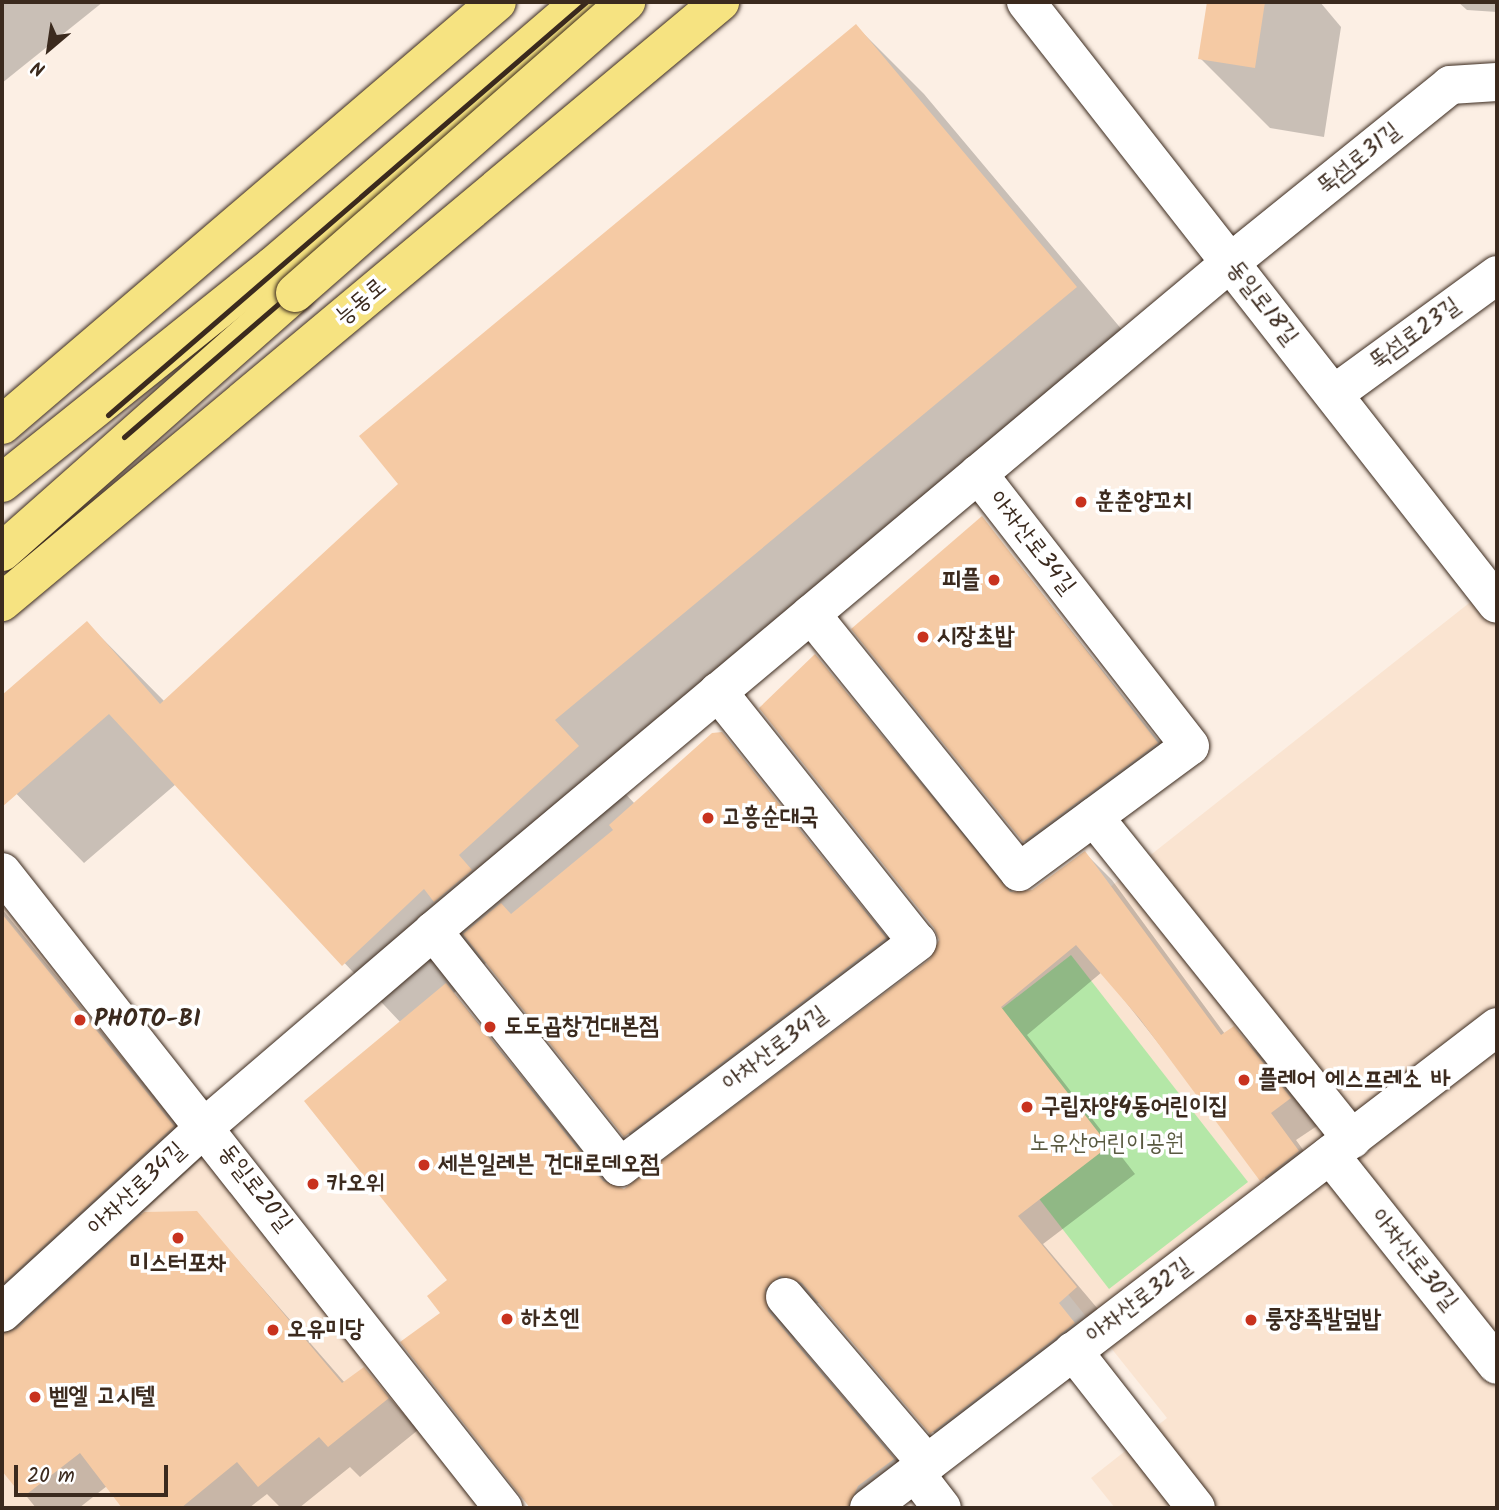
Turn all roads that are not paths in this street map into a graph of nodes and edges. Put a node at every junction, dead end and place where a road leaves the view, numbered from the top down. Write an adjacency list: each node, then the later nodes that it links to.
1 (497, 2): 11 (main road)
2 (581, 2): 9 (main road)
3 (626, 2): 9 (main road, bridge)
4 (720, 2): 15 (main road, 능동로)
5 (1026, 2): 7 (street, 동일로18길)
6 (1497, 82): 7 (street, 뚝섬로31길)
7 (1231, 262): 10 (street, 동일로18길); 12 (street, 아차산로34길)
8 (1497, 275): 10 (street, 뚝섬로23길)
9 (284, 279): 13 (main road); 14 (main road)
10 (1334, 394): 16 (street, 동일로18길)
11 (2, 425)
12 (978, 474): 17 (street, 아차산로34길); 19 (street, 아차산로34길)
13 (2, 482)
14 (2, 552)
15 (2, 603)
16 (1497, 604)
17 (811, 614): 18 (street, 아차산로34길); 19 (street, 아차산로34길)
18 (718, 692): 21 (street, 아차산로34길); 21 (street, 아차산로34길)
19 (1094, 817): 24 (street)
20 (2, 872): 23 (street, 동일로20길)
21 (433, 931): 23 (street, 아차산로34길)
22 (1497, 1027): 24 (street, 아차산로32길)
23 (207, 1125): 26 (street, 아차산로34길); 30 (street, 동일로20길)
24 (1341, 1147): 27 (street, 아차산로32길); 28 (street, 아차산로30길)
25 (785, 1297): 29 (street)
26 (2, 1314)
27 (1073, 1352): 29 (street, 아차산로32길); 33 (street)
28 (1497, 1365)
29 (921, 1469): 31 (street, 아차산로32길); 32 (street)
30 (503, 1508)
31 (869, 1508)
32 (942, 1508)
33 (1196, 1508)

